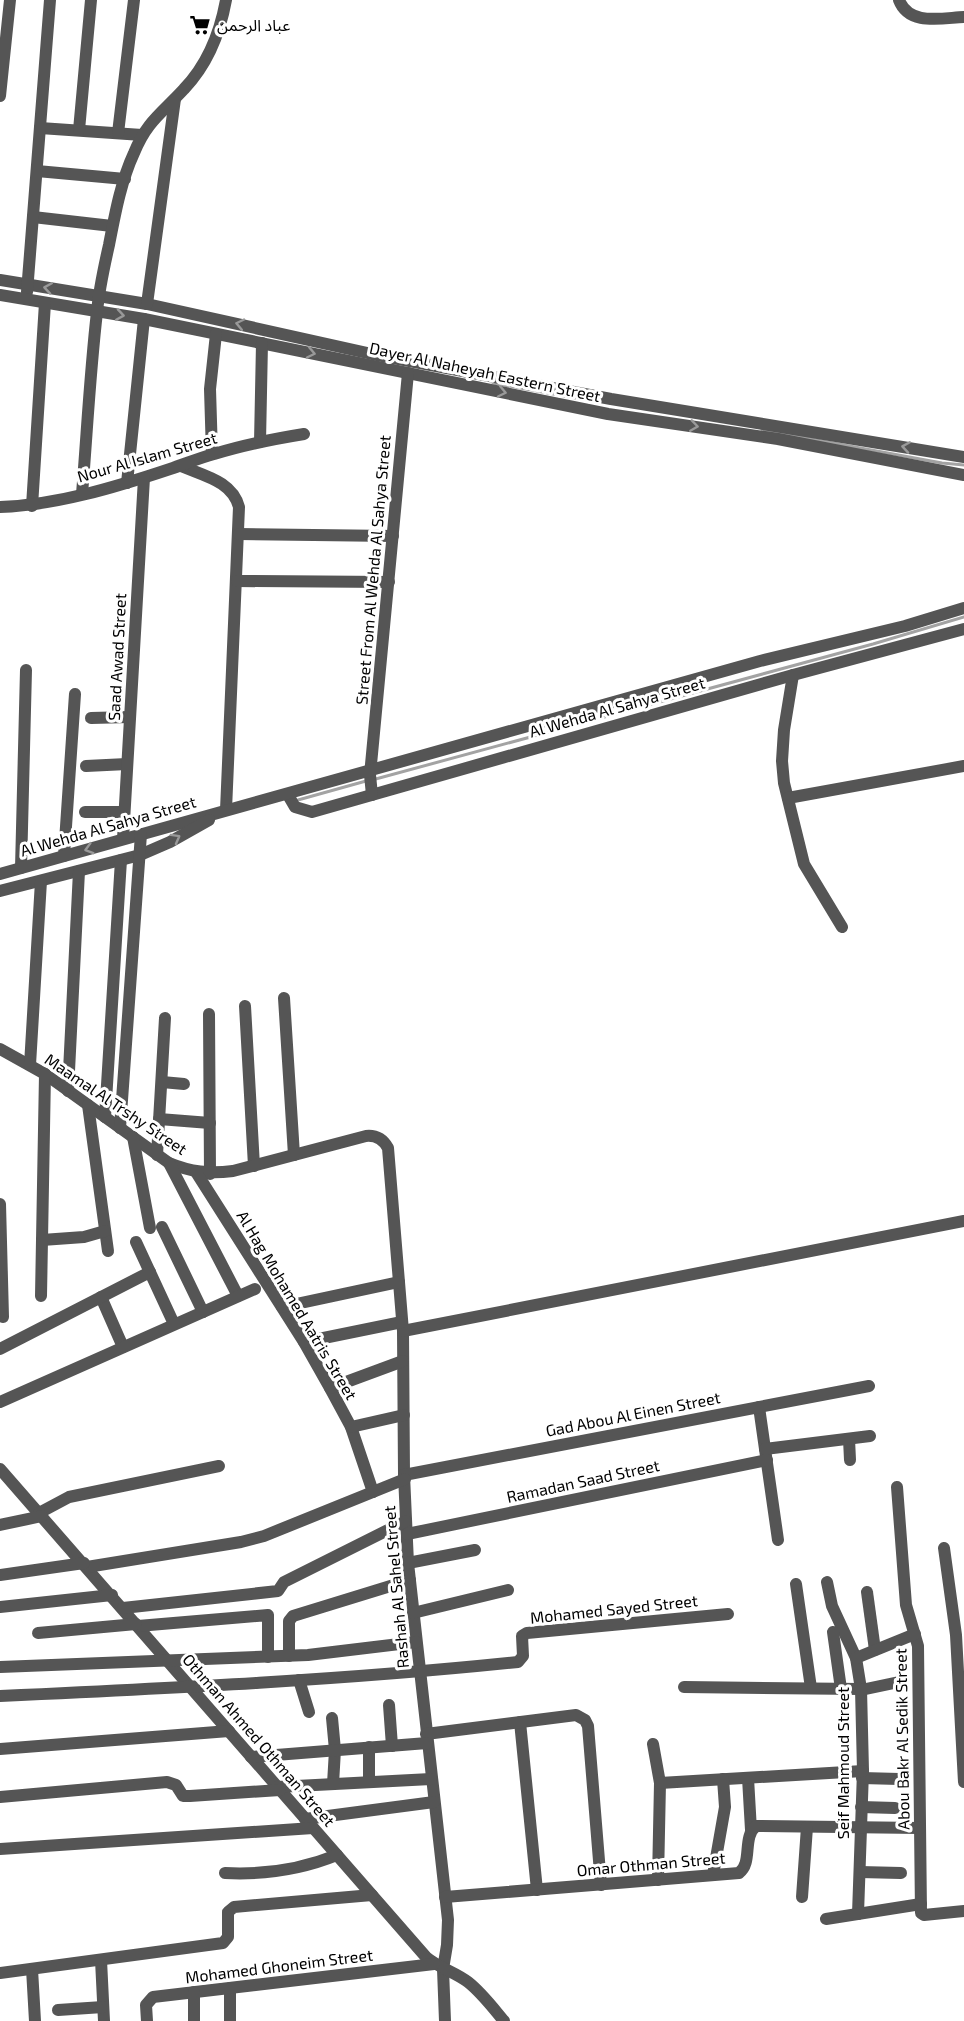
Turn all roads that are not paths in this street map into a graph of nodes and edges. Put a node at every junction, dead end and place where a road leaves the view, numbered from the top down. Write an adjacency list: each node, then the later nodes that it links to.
1 (10, 0): 8 (street)
2 (50, 0): 10 (street)
3 (92, 0): 11 (street)
4 (134, 0): 12 (street)
5 (226, 0): 9 (street)
6 (898, 0): 7 (street)
7 (964, 17)
8 (0, 96)
9 (175, 99): 13 (street); 24 (street)
10 (40, 128): 11 (street); 14 (street)
11 (79, 130): 12 (street)
12 (118, 133): 13 (street)
13 (142, 135): 15 (street)
14 (37, 171): 15 (street); 16 (street)
15 (125, 179): 17 (street)
16 (33, 217): 17 (street); 19 (street)
17 (112, 226): 21 (street)
18 (0, 279): 19 (street, Dayer Al Naheyah Eastern Street)
19 (27, 284): 21 (street, Dayer Al Naheyah Eastern Street, one-way to 19); 22 (street)
20 (0, 295): 22 (street, Dayer Al Naheyah Eastern Street)
21 (99, 296): 24 (street, Dayer Al Naheyah Eastern Street); 25 (street)
22 (26, 300): 23 (street, Dayer Al Naheyah Eastern Street)
23 (45, 303): 25 (street, Dayer Al Naheyah Eastern Street); 39 (street)
24 (147, 304): 33 (street, Dayer Al Naheyah Eastern Street, one-way to 24)
25 (97, 311): 26 (street, Dayer Al Naheyah Eastern Street, one-way to 26); 38 (street)
26 (144, 319): 27 (street, Dayer Al Naheyah Eastern Street); 37 (street)
27 (216, 334): 28 (street, Dayer Al Naheyah Eastern Street); 32 (street)
28 (262, 343): 29 (street, Dayer Al Naheyah Eastern Street, one-way to 29); 31 (street)
29 (408, 373): 35 (street, Dayer Al Naheyah Eastern Street, one-way to 35); 42 (street, Street From Al Wehda Al Sahya Street)
30 (304, 434): 31 (street, Nour Al Islam Street)
31 (260, 442): 32 (street, Nour Al Islam Street)
32 (212, 454): 34 (street, Nour Al Islam Street)
33 (964, 457)
34 (181, 466): 36 (street, Nour Al Islam Street); 41 (street)
35 (964, 475)
36 (144, 478): 37 (street, Nour Al Islam Street); 50 (street, Saad Awad Street)
37 (127, 483): 38 (street, Nour Al Islam Street)
38 (82, 494): 39 (street, Nour Al Islam Street)
39 (32, 506): 40 (street, Nour Al Islam Street)
40 (0, 507)
41 (239, 534): 42 (street); 43 (street)
42 (393, 536): 44 (street, Street From Al Wehda Al Sahya Street)
43 (237, 581): 44 (street); 58 (street)
44 (389, 582): 55 (street, Street From Al Wehda Al Sahya Street)
45 (964, 608): 46 (street, Al Wehda Al Sahya Street)
46 (954, 624): 48 (street, Al Wehda Al Sahya Street); 55 (street, Al Wehda Al Sahya Street)
47 (26, 670): 66 (street)
48 (792, 675): 55 (street, Al Wehda Al Sahya Street); 57 (street)
49 (75, 694): 64 (street)
50 (130, 717): 51 (street); 52 (street, Saad Awad Street)
51 (91, 718)
52 (127, 764): 53 (street); 60 (street, Saad Awad Street)
53 (86, 766)
54 (964, 766): 57 (street)
55 (370, 781): 56 (street, Al Wehda Al Sahya Street); 56 (street, Al Wehda Al Sahya Street)
56 (288, 795): 58 (street, Al Wehda Al Sahya Street)
57 (788, 798): 72 (street)
58 (226, 810): 61 (street, Al Wehda Al Sahya Street); 63 (street, Al Wehda Al Sahya Street, one-way to 58)
59 (85, 812): 60 (street)
60 (124, 812): 62 (street, Saad Awad Street)
61 (141, 834): 62 (street, Al Wehda Al Sahya Street); 63 (street)
62 (123, 839): 64 (street, Al Wehda Al Sahya Street, one-way to 64)
63 (140, 855): 65 (street, Al Wehda Al Sahya Street); 87 (street)
64 (64, 856): 66 (street, Al Wehda Al Sahya Street)
65 (121, 860): 67 (street, Al Wehda Al Sahya Street); 84 (street)
66 (21, 868): 68 (street, Al Wehda Al Sahya Street)
67 (79, 871): 69 (street, Al Wehda Al Sahya Street); 82 (street)
68 (0, 874)
69 (41, 880): 70 (street, Al Wehda Al Sahya Street); 78 (street)
70 (0, 891): 71 (street)
71 (0, 900)
72 (842, 927)
73 (284, 998): 91 (street)
74 (245, 1006): 93 (street)
75 (209, 1014): 86 (street)
76 (165, 1018): 80 (street)
77 (0, 1049): 78 (street, Maamal Al Trshy Street)
78 (30, 1065): 79 (street, Maamal Al Trshy Street)
79 (45, 1074): 82 (street, Maamal Al Trshy Street); 99 (street)
80 (162, 1082): 81 (street); 85 (street)
81 (184, 1084)
82 (68, 1091): 83 (street, Maamal Al Trshy Street)
83 (88, 1105): 84 (street, Maamal Al Trshy Street); 98 (street)
84 (105, 1117): 87 (street, Maamal Al Trshy Street)
85 (159, 1119): 86 (street); 90 (street)
86 (210, 1123): 95 (street)
87 (120, 1128): 88 (street, Maamal Al Trshy Street)
88 (133, 1137): 90 (street, Maamal Al Trshy Street); 109 (street)
89 (388, 1148): 91 (street, Maamal Al Trshy Street); 103 (street, Rashah Al Sahel Street)
90 (157, 1155): 92 (street, Maamal Al Trshy Street)
91 (294, 1155): 93 (street, Maamal Al Trshy Street)
92 (169, 1163): 94 (street, Maamal Al Trshy Street); 106 (street)
93 (254, 1166): 95 (street, Maamal Al Trshy Street)
94 (196, 1172): 95 (street, Maamal Al Trshy Street); 108 (street, Al Hag Mohamed Aatris Street)
95 (210, 1174)
96 (0, 1204): 110 (street)
97 (964, 1221): 112 (street)
98 (105, 1231): 99 (street); 101 (street)
99 (42, 1240): 105 (street)
100 (136, 1242): 102 (street)
101 (108, 1251)
102 (150, 1272): 107 (street); 111 (street)
103 (399, 1282): 108 (street); 112 (street, Rashah Al Sahel Street)
104 (255, 1289): 106 (street)
105 (41, 1296)
106 (237, 1296): 109 (street)
107 (101, 1298): 114 (street); 115 (street)
108 (282, 1307): 113 (street, Al Hag Mohamed Aatris Street)
109 (203, 1312): 111 (street)
110 (3, 1317)
111 (174, 1324): 114 (street)
112 (403, 1327): 113 (street); 116 (street, Rashah Al Sahel Street)
113 (304, 1342): 118 (street, Al Hag Mohamed Aatris Street)
114 (123, 1347): 119 (street)
115 (0, 1349)
116 (403, 1361): 118 (street); 121 (street, Rashah Al Sahel Street)
117 (869, 1386): 120 (street, Gad Abou Al Einen Street)
118 (330, 1388): 122 (street, Al Hag Mohamed Aatris Street)
119 (0, 1402)
120 (759, 1407): 125 (street); 129 (street, Gad Abou Al Einen Street)
121 (404, 1415): 122 (street); 129 (street, Rashah Al Sahel Street)
122 (351, 1427): 131 (street, Al Hag Mohamed Aatris Street)
123 (870, 1436): 124 (street, Ramadan Saad Street)
124 (849, 1439): 125 (street, Ramadan Saad Street); 126 (street)
125 (766, 1455): 135 (street, Ramadan Saad Street); 136 (street)
126 (850, 1460)
127 (219, 1466): 132 (street)
128 (0, 1469): 132 (street, Othman Ahmed Othman Street)
129 (404, 1477): 131 (street, Gad Abou Al Einen Street); 133 (street, Rashah Al Sahel Street)
130 (897, 1487): 155 (street, Abou Bakr Al Sedik Street)
131 (373, 1492): 140 (street, Gad Abou Al Einen Street)
132 (41, 1515): 134 (street); 140 (street, Othman Ahmed Othman Street)
133 (406, 1521): 135 (street, Rashah Al Sahel Street); 149 (street)
134 (0, 1525)
135 (407, 1534): 139 (street, Rashah Al Sahel Street)
136 (778, 1540)
137 (944, 1548): 189 (street)
138 (474, 1550): 139 (street)
139 (408, 1563): 142 (street, Rashah Al Sahel Street)
140 (86, 1565): 141 (street, Gad Abou Al Einen Street); 147 (street, Othman Ahmed Othman Street)
141 (0, 1575)
142 (410, 1580): 150 (street, Rashah Al Sahel Street); 158 (street)
143 (827, 1582): 160 (street, Seif Mahmoud Street)
144 (796, 1584): 168 (street)
145 (508, 1590): 150 (street)
146 (867, 1592): 157 (street)
147 (112, 1596): 148 (street); 149 (street, Othman Ahmed Othman Street)
148 (0, 1606)
149 (123, 1608): 152 (street, Othman Ahmed Othman Street)
150 (413, 1612): 156 (street, Rashah Al Sahel Street)
151 (728, 1614): 163 (street, Mohamed Sayed Street)
152 (137, 1625): 154 (street); 159 (street); 161 (street, Othman Ahmed Othman Street)
153 (832, 1632): 169 (street)
154 (38, 1633)
155 (915, 1634): 157 (street); 201 (street, Abou Bakr Al Sedik Street)
156 (416, 1642): 158 (street); 163 (street, Rashah Al Sahel Street)
157 (875, 1650): 160 (street)
158 (289, 1656): 159 (street)
159 (268, 1657): 161 (street)
160 (856, 1658): 170 (street, Seif Mahmoud Street)
161 (167, 1660): 162 (street); 166 (street, Othman Ahmed Othman Street)
162 (0, 1666)
163 (419, 1673): 164 (street); 177 (street, Rashah Al Sahel Street)
164 (299, 1680): 166 (street); 173 (street)
165 (899, 1682): 170 (street)
166 (191, 1687): 171 (street); 176 (street, Othman Ahmed Othman Street)
167 (684, 1687): 168 (street)
168 (811, 1688): 169 (street)
169 (841, 1689): 170 (street)
170 (861, 1690): 184 (street, Seif Mahmoud Street)
171 (0, 1696)
172 (389, 1705): 179 (street)
173 (309, 1712)
174 (332, 1718): 182 (street)
175 (520, 1722): 177 (street); 210 (street); 211 (street)
176 (229, 1731): 181 (street); 183 (street, Othman Ahmed Othman Street)
177 (427, 1738): 179 (street); 186 (street, Rashah Al Sahel Street)
178 (653, 1744): 191 (street)
179 (392, 1746): 180 (street)
180 (369, 1747): 182 (street); 190 (street)
181 (0, 1749)
182 (335, 1750): 183 (street); 192 (street)
183 (251, 1756): 193 (street, Othman Ahmed Othman Street)
184 (862, 1775): 185 (street); 188 (street); 196 (street, Seif Mahmoud Street)
185 (748, 1778): 187 (street); 202 (street)
186 (431, 1779): 190 (street); 195 (street, Rashah Al Sahel Street)
187 (723, 1779): 191 (street); 208 (street)
188 (899, 1779)
189 (964, 1781)
190 (369, 1782): 192 (street)
191 (660, 1783): 209 (street)
192 (333, 1784): 193 (street)
193 (278, 1788): 194 (street); 198 (street, Othman Ahmed Othman Street)
194 (0, 1797)
195 (434, 1802): 198 (street); 213 (street, Rashah Al Sahel Street)
196 (861, 1807): 197 (street); 200 (street, Seif Mahmoud Street)
197 (895, 1808)
198 (309, 1823): 203 (street); 204 (street, Othman Ahmed Othman Street)
199 (807, 1827): 200 (street); 202 (street); 214 (street)
200 (861, 1828): 201 (street); 205 (street, Seif Mahmoud Street)
201 (920, 1828): 215 (street, Abou Bakr Al Sedik Street)
202 (752, 1830): 208 (street, Omar Othman Street)
203 (0, 1849)
204 (337, 1855): 206 (street); 212 (street, Othman Ahmed Othman Street)
205 (860, 1872): 207 (street); 217 (street, Seif Mahmoud Street)
206 (225, 1873)
207 (901, 1873)
208 (713, 1875): 209 (street, Omar Othman Street)
209 (658, 1880): 210 (street, Omar Othman Street)
210 (601, 1884): 211 (street, Omar Othman Street)
211 (537, 1890): 213 (street, Omar Othman Street)
212 (372, 1895): 219 (street); 220 (street, Othman Ahmed Othman Street)
213 (445, 1897): 220 (street, Rashah Al Sahel Street)
214 (802, 1898)
215 (921, 1904): 216 (street); 217 (street)
216 (964, 1911)
217 (858, 1914): 218 (street)
218 (826, 1919)
219 (101, 1960): 221 (street); 225 (street)
220 (439, 1966): 223 (street, Mohamed Ghoneim Street); 232 (street, Rashah Al Sahel Street); 233 (street, Othman Ahmed Othman Street)
221 (32, 1969): 222 (street); 227 (street)
222 (0, 1973)
223 (230, 1988): 224 (street, Mohamed Ghoneim Street); 231 (street)
224 (194, 1992): 229 (street, Mohamed Ghoneim Street); 230 (street)
225 (103, 2007): 226 (street); 228 (street)
226 (58, 2010)
227 (35, 2021)
228 (104, 2021)
229 (147, 2021)
230 (194, 2021)
231 (230, 2021)
232 (445, 2021)
233 (504, 2021)

